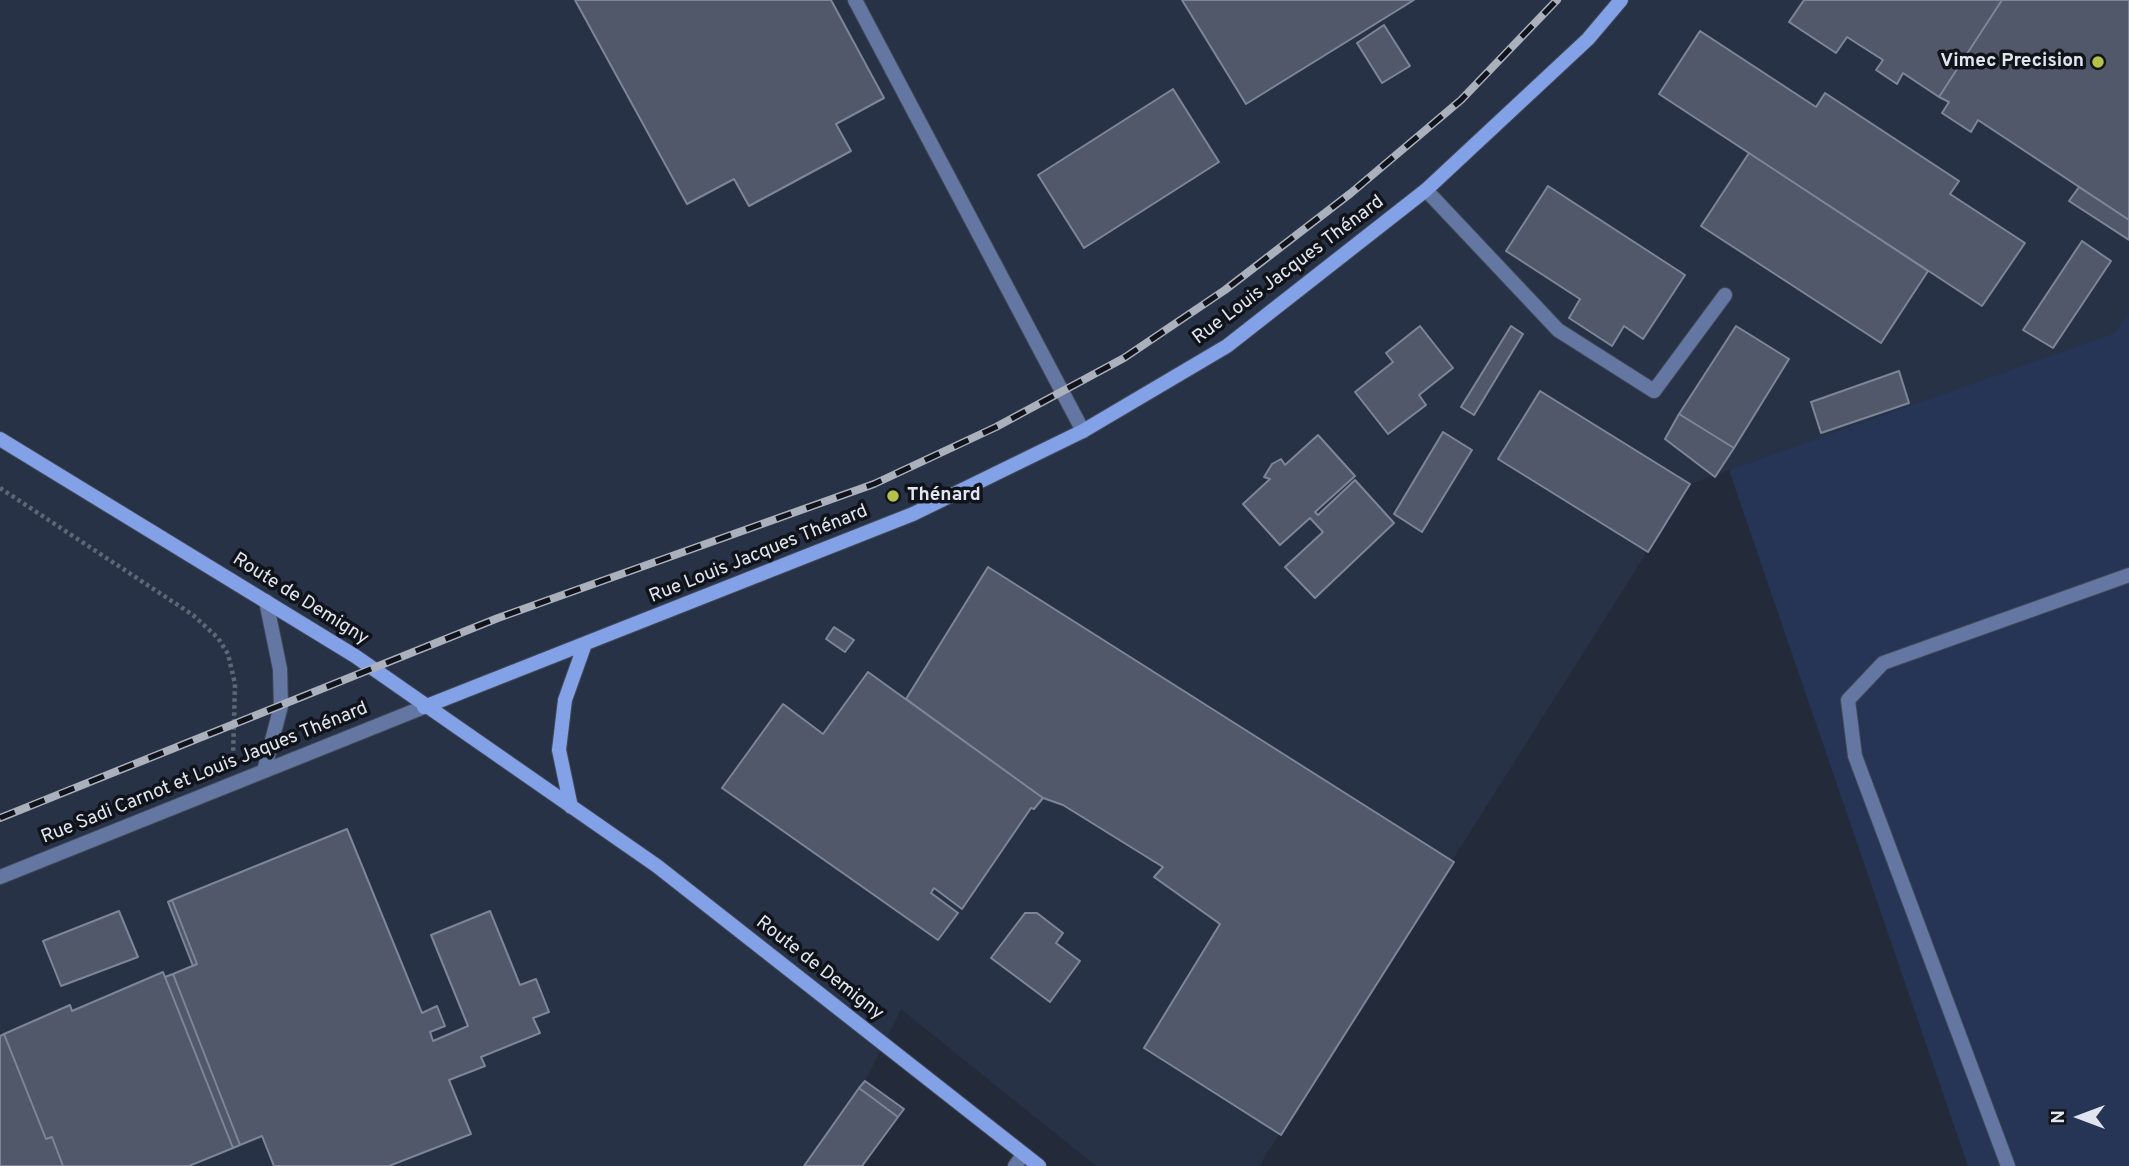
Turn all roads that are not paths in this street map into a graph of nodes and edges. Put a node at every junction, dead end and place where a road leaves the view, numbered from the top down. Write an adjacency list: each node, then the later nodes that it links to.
1 (855, 0): 5 (street)
2 (1621, 0): 3 (main road, Rue Louis Jacques Thénard)
3 (1426, 190): 4 (street); 5 (main road, Rue Louis Jacques Thénard)
4 (1725, 295)
5 (1083, 431): 9 (main road, Rue Louis Jacques Thénard)
6 (0, 439): 8 (main road, Route de Demigny)
7 (2129, 575): 16 (street)
8 (266, 601): 10 (main road, Route de Demigny); 11 (street)
9 (585, 644): 10 (main road, Rue Louis Jacques Thénard); 12 (main road)
10 (425, 707): 11 (street, Rue Sadi Carnot et Louis Jaques Thénard); 12 (main road, Route de Demigny)
11 (264, 771): 13 (street, Rue Sadi Carnot et Louis Jaques Thénard)
12 (571, 807): 14 (main road, Route de Demigny)
13 (0, 877)
14 (1019, 1160): 15 (main road, Route de Demigny)
15 (1039, 1166)
16 (2008, 1166)

